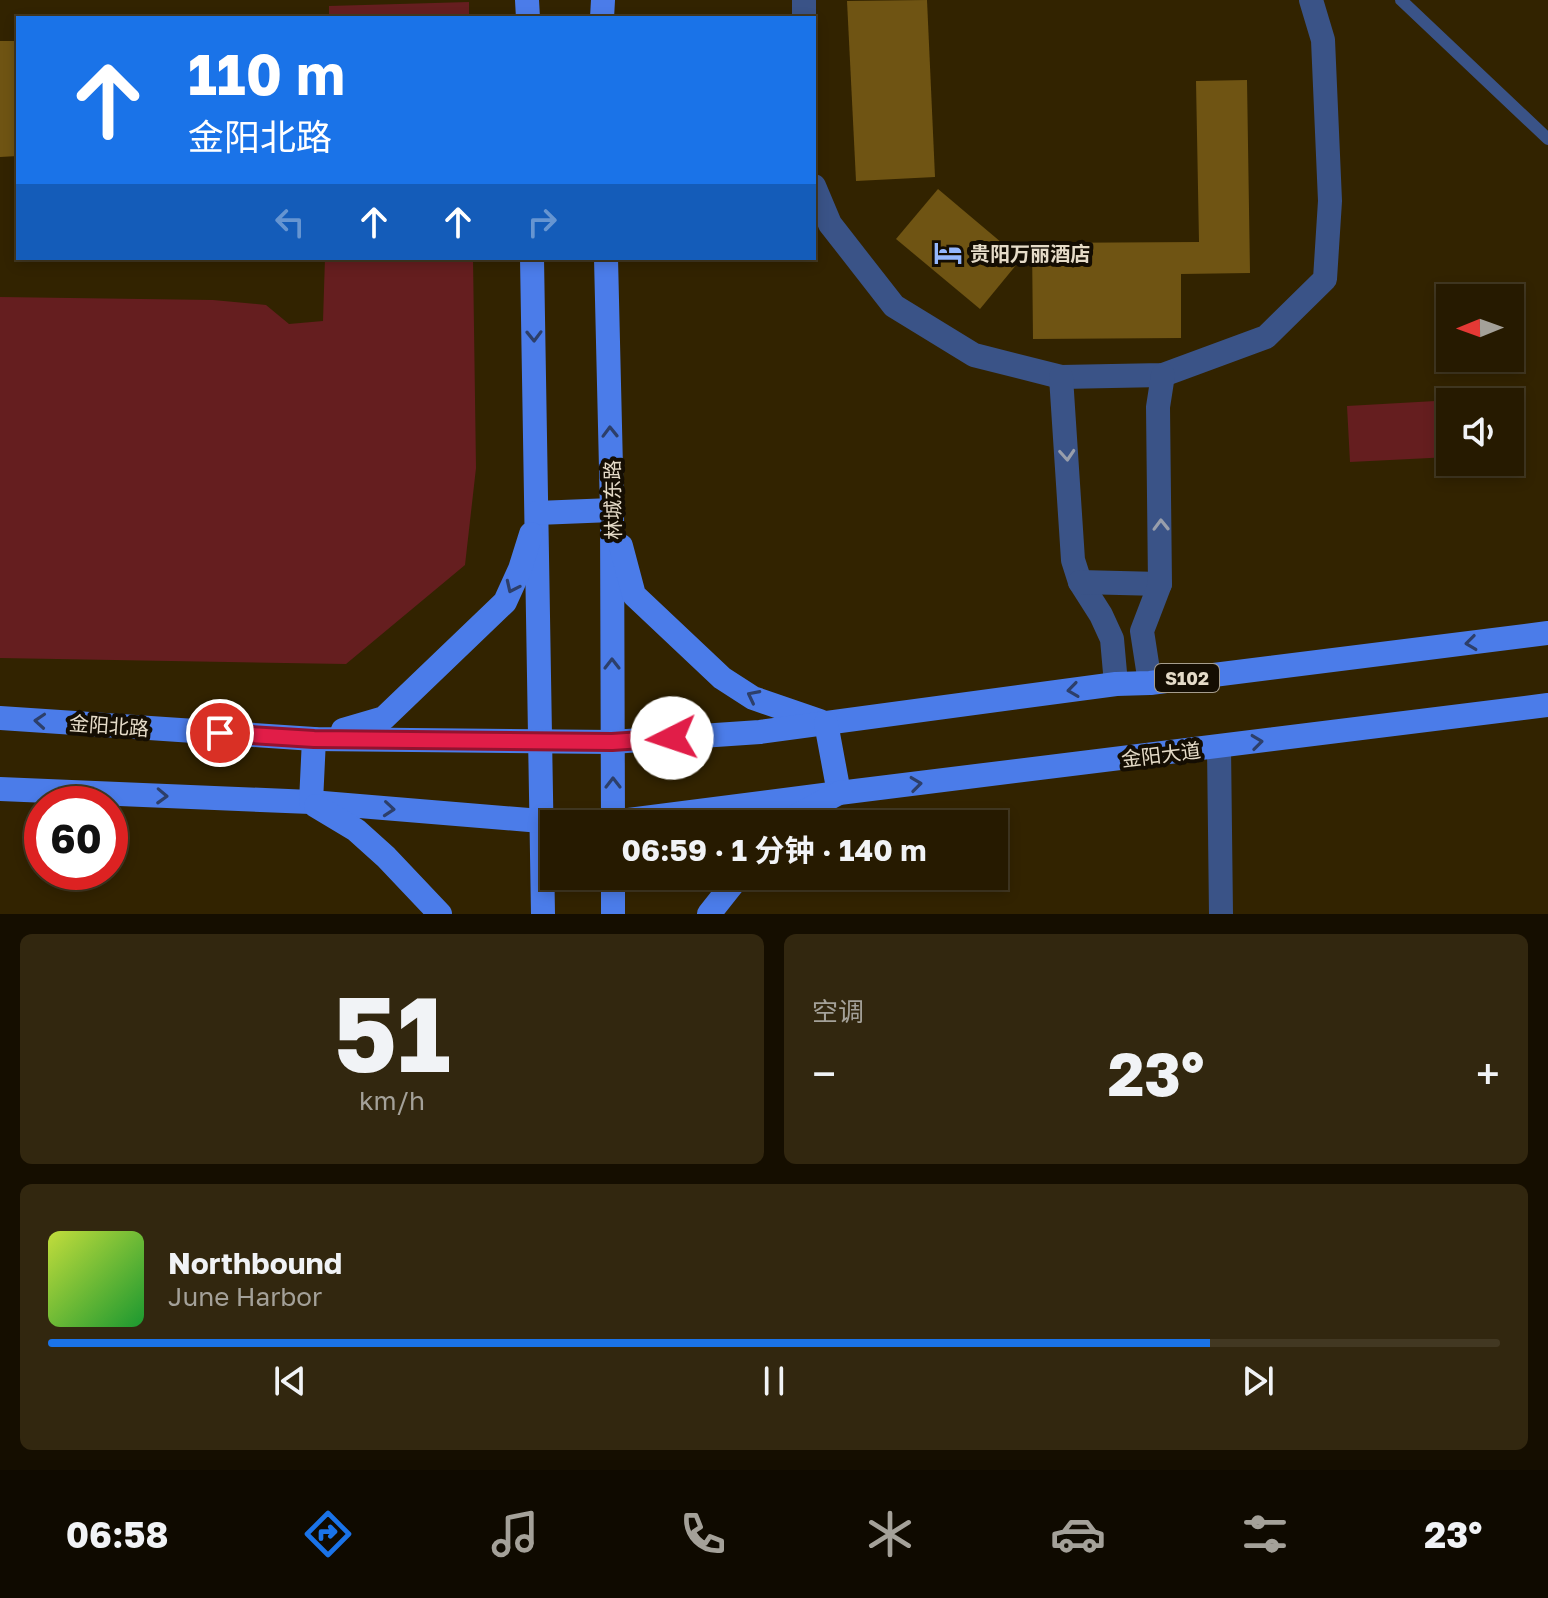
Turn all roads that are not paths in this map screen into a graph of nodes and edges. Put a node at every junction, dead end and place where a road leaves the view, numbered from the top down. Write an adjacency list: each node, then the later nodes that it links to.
1 (1311, 0): 7 (street)
2 (1401, 0): 3 (lane)
3 (1548, 139)
4 (816, 191): 8 (street)
5 (532, 260): 10 (main road, one-way to 10)
6 (606, 260): 9 (main road, 林城东路, one-way to 6)
7 (1163, 375): 8 (street); 12 (street, one-way to 7)
8 (1061, 377): 11 (street, one-way to 11)
9 (612, 510): 10 (main road); 18 (main road, one-way to 9); 21 (main road, 林城东路, one-way to 9)
10 (537, 513): 19 (main road, one-way to 19); 20 (main road)
11 (1080, 582): 12 (street); 15 (street)
12 (1160, 584): 14 (street)
13 (1548, 633): 14 (main road, S102, one-way to 14)
14 (1150, 683): 15 (main road, S102)
15 (1116, 684): 18 (main road, S102, one-way to 18)
16 (1548, 705): 22 (main road, 金阳大道, one-way to 16)
17 (0, 718): 19 (main road, 金阳北路, one-way to 17)
18 (826, 723): 21 (main road, 金阳北路); 24 (main road)
19 (314, 739): 20 (main road, 金阳北路); 25 (main road)
20 (541, 740): 21 (main road, 金阳北路); 26 (main road)
21 (612, 742): 27 (main road, 林城东路, one-way to 21)
22 (1219, 747): 24 (main road, 金阳大道, one-way to 22); 38 (street)
23 (0, 789): 25 (main road, one-way to 25)
24 (839, 793): 28 (main road); 29 (main road, 金阳大道)
25 (311, 802): 30 (main road, one-way to 30); 34 (main road)
26 (541, 810)
27 (613, 810)
28 (711, 810)
29 (807, 810)
30 (540, 821)
31 (542, 890): 35 (main road)
32 (613, 890): 36 (main road)
33 (728, 890): 37 (main road)
34 (440, 914)
35 (543, 914)
36 (613, 914)
37 (709, 914)
38 (1221, 914)

